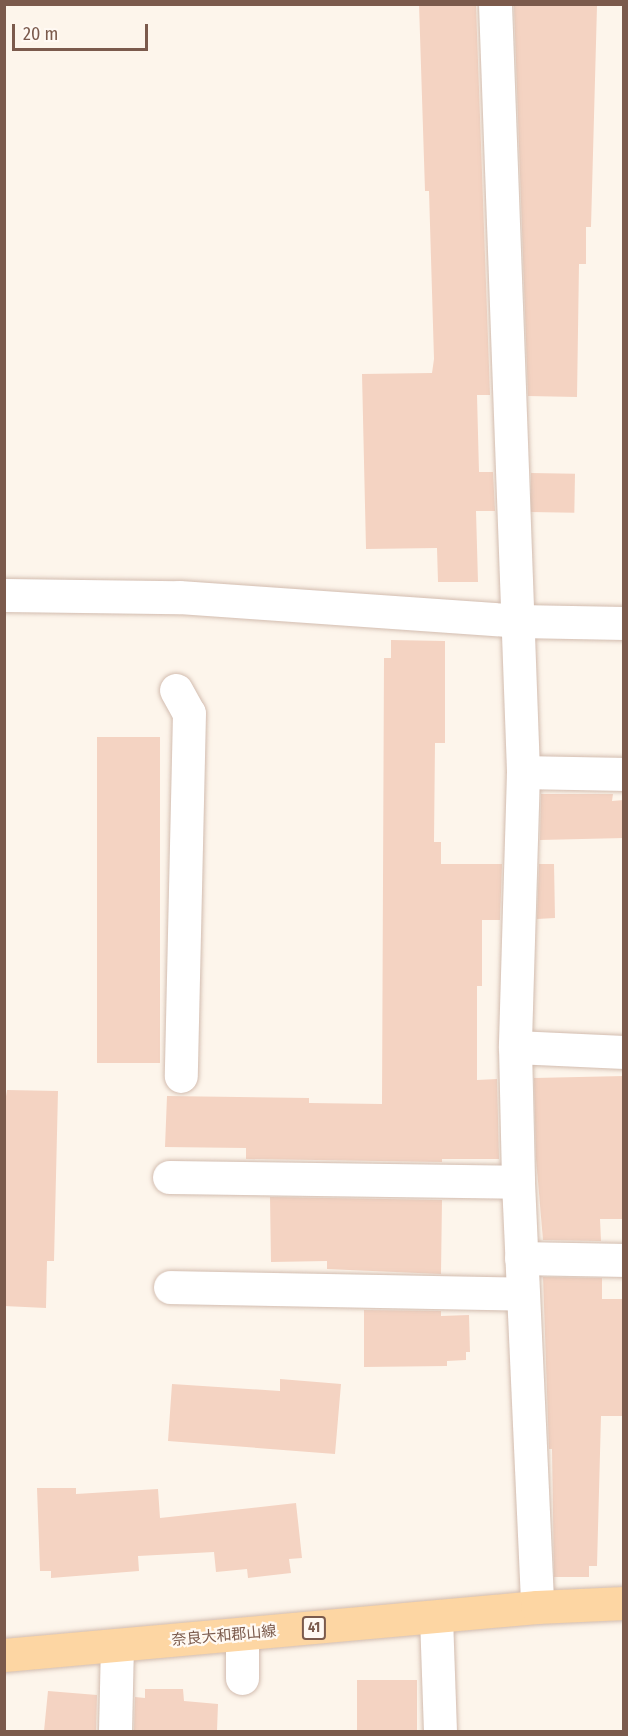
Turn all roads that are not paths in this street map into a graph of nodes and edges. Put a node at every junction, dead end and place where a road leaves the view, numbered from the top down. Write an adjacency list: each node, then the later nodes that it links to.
1 (495, 4): 3 (street)
2 (4, 595): 3 (street)
3 (518, 621): 4 (street); 6 (street)
4 (624, 623)
5 (177, 690): 10 (street)
6 (523, 772): 7 (street); 8 (street)
7 (624, 774)
8 (514, 1047): 9 (street); 12 (street)
9 (624, 1052)
10 (181, 1076)
11 (169, 1177): 12 (street)
12 (518, 1182): 13 (street)
13 (521, 1258): 14 (street); 16 (street)
14 (624, 1260)
15 (170, 1287): 16 (street)
16 (523, 1294): 18 (street)
17 (624, 1603): 18 (main road, 奈良大和郡山線 / 41)
18 (537, 1607): 19 (main road, 奈良大和郡山線 / 41)
19 (436, 1617): 20 (main road, 奈良大和郡山線 / 41); 25 (street)
20 (242, 1635): 21 (main road, 奈良大和郡山線 / 41); 23 (street)
21 (117, 1646): 22 (main road, 奈良大和郡山線 / 41); 24 (street)
22 (4, 1655)
23 (242, 1678)
24 (115, 1731)
25 (440, 1731)

